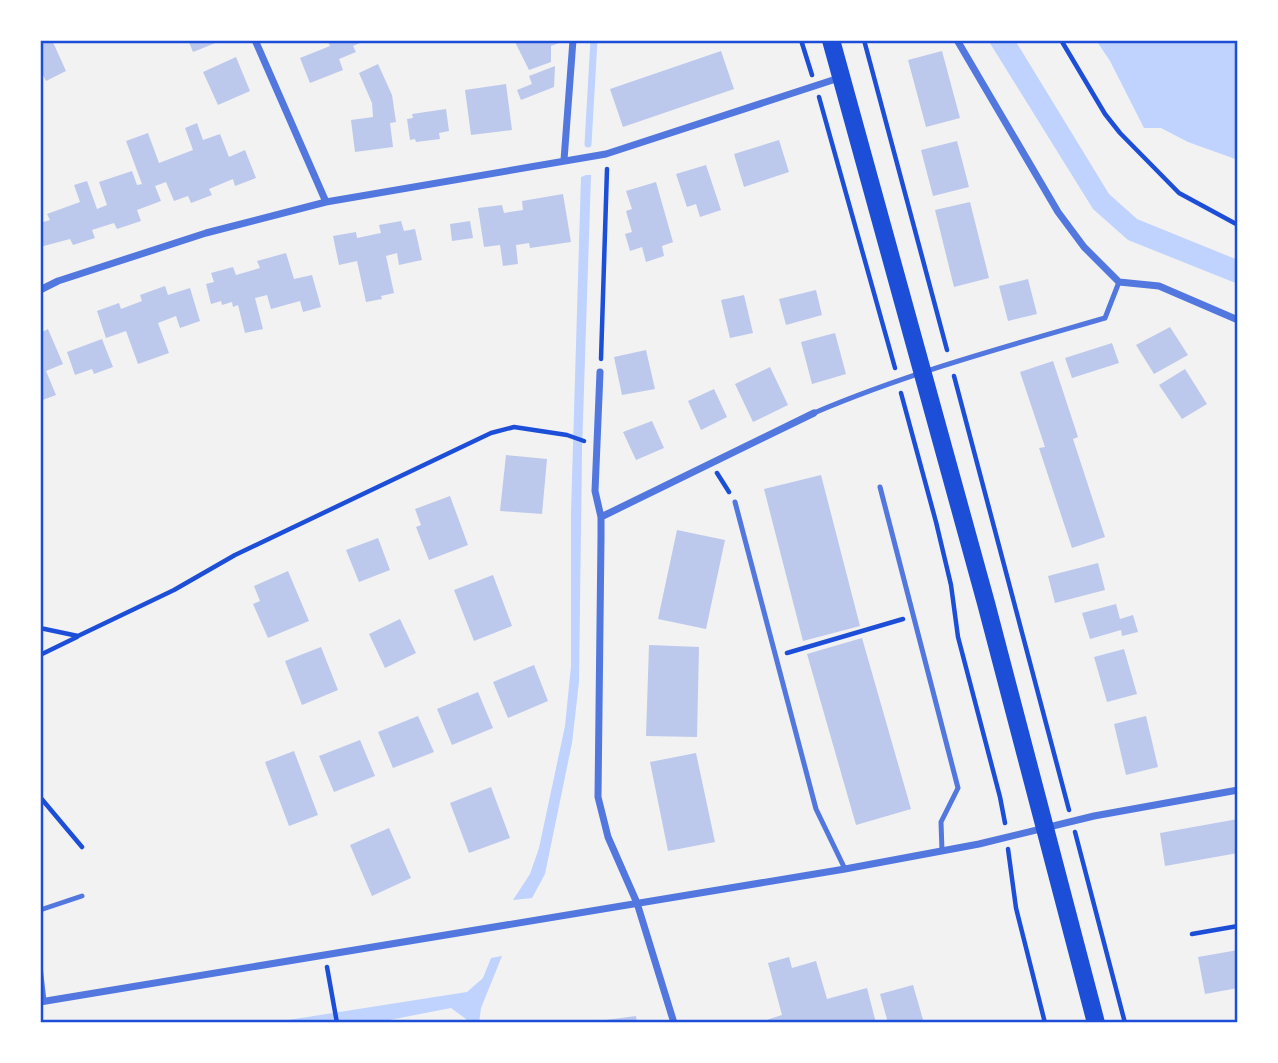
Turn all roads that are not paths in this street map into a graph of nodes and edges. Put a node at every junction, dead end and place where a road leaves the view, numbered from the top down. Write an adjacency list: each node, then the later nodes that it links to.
1 (255, 40): 7 (street)
2 (573, 40): 6 (street)
3 (831, 40): 5 (main road)
4 (957, 40): 8 (street)
5 (842, 78): 6 (street); 12 (main road)
6 (564, 160): 7 (street)
7 (326, 202): 9 (street)
8 (1119, 282): 10 (street); 12 (lane)
9 (40, 290)
10 (1238, 320)
11 (600, 372): 16 (street)
12 (923, 373): 13 (lane); 18 (main road)
13 (814, 413): 16 (street)
14 (880, 487): 19 (lane)
15 (735, 502): 20 (lane)
16 (601, 517): 22 (street)
17 (1238, 790): 18 (street)
18 (1046, 828): 19 (street); 27 (main road)
19 (942, 851): 20 (street)
20 (845, 869): 22 (street)
21 (82, 896): 23 (lane)
22 (637, 904): 25 (street); 26 (street)
23 (40, 910)
24 (40, 966): 25 (lane)
25 (42, 1002)
26 (674, 1023)
27 (1096, 1023)

